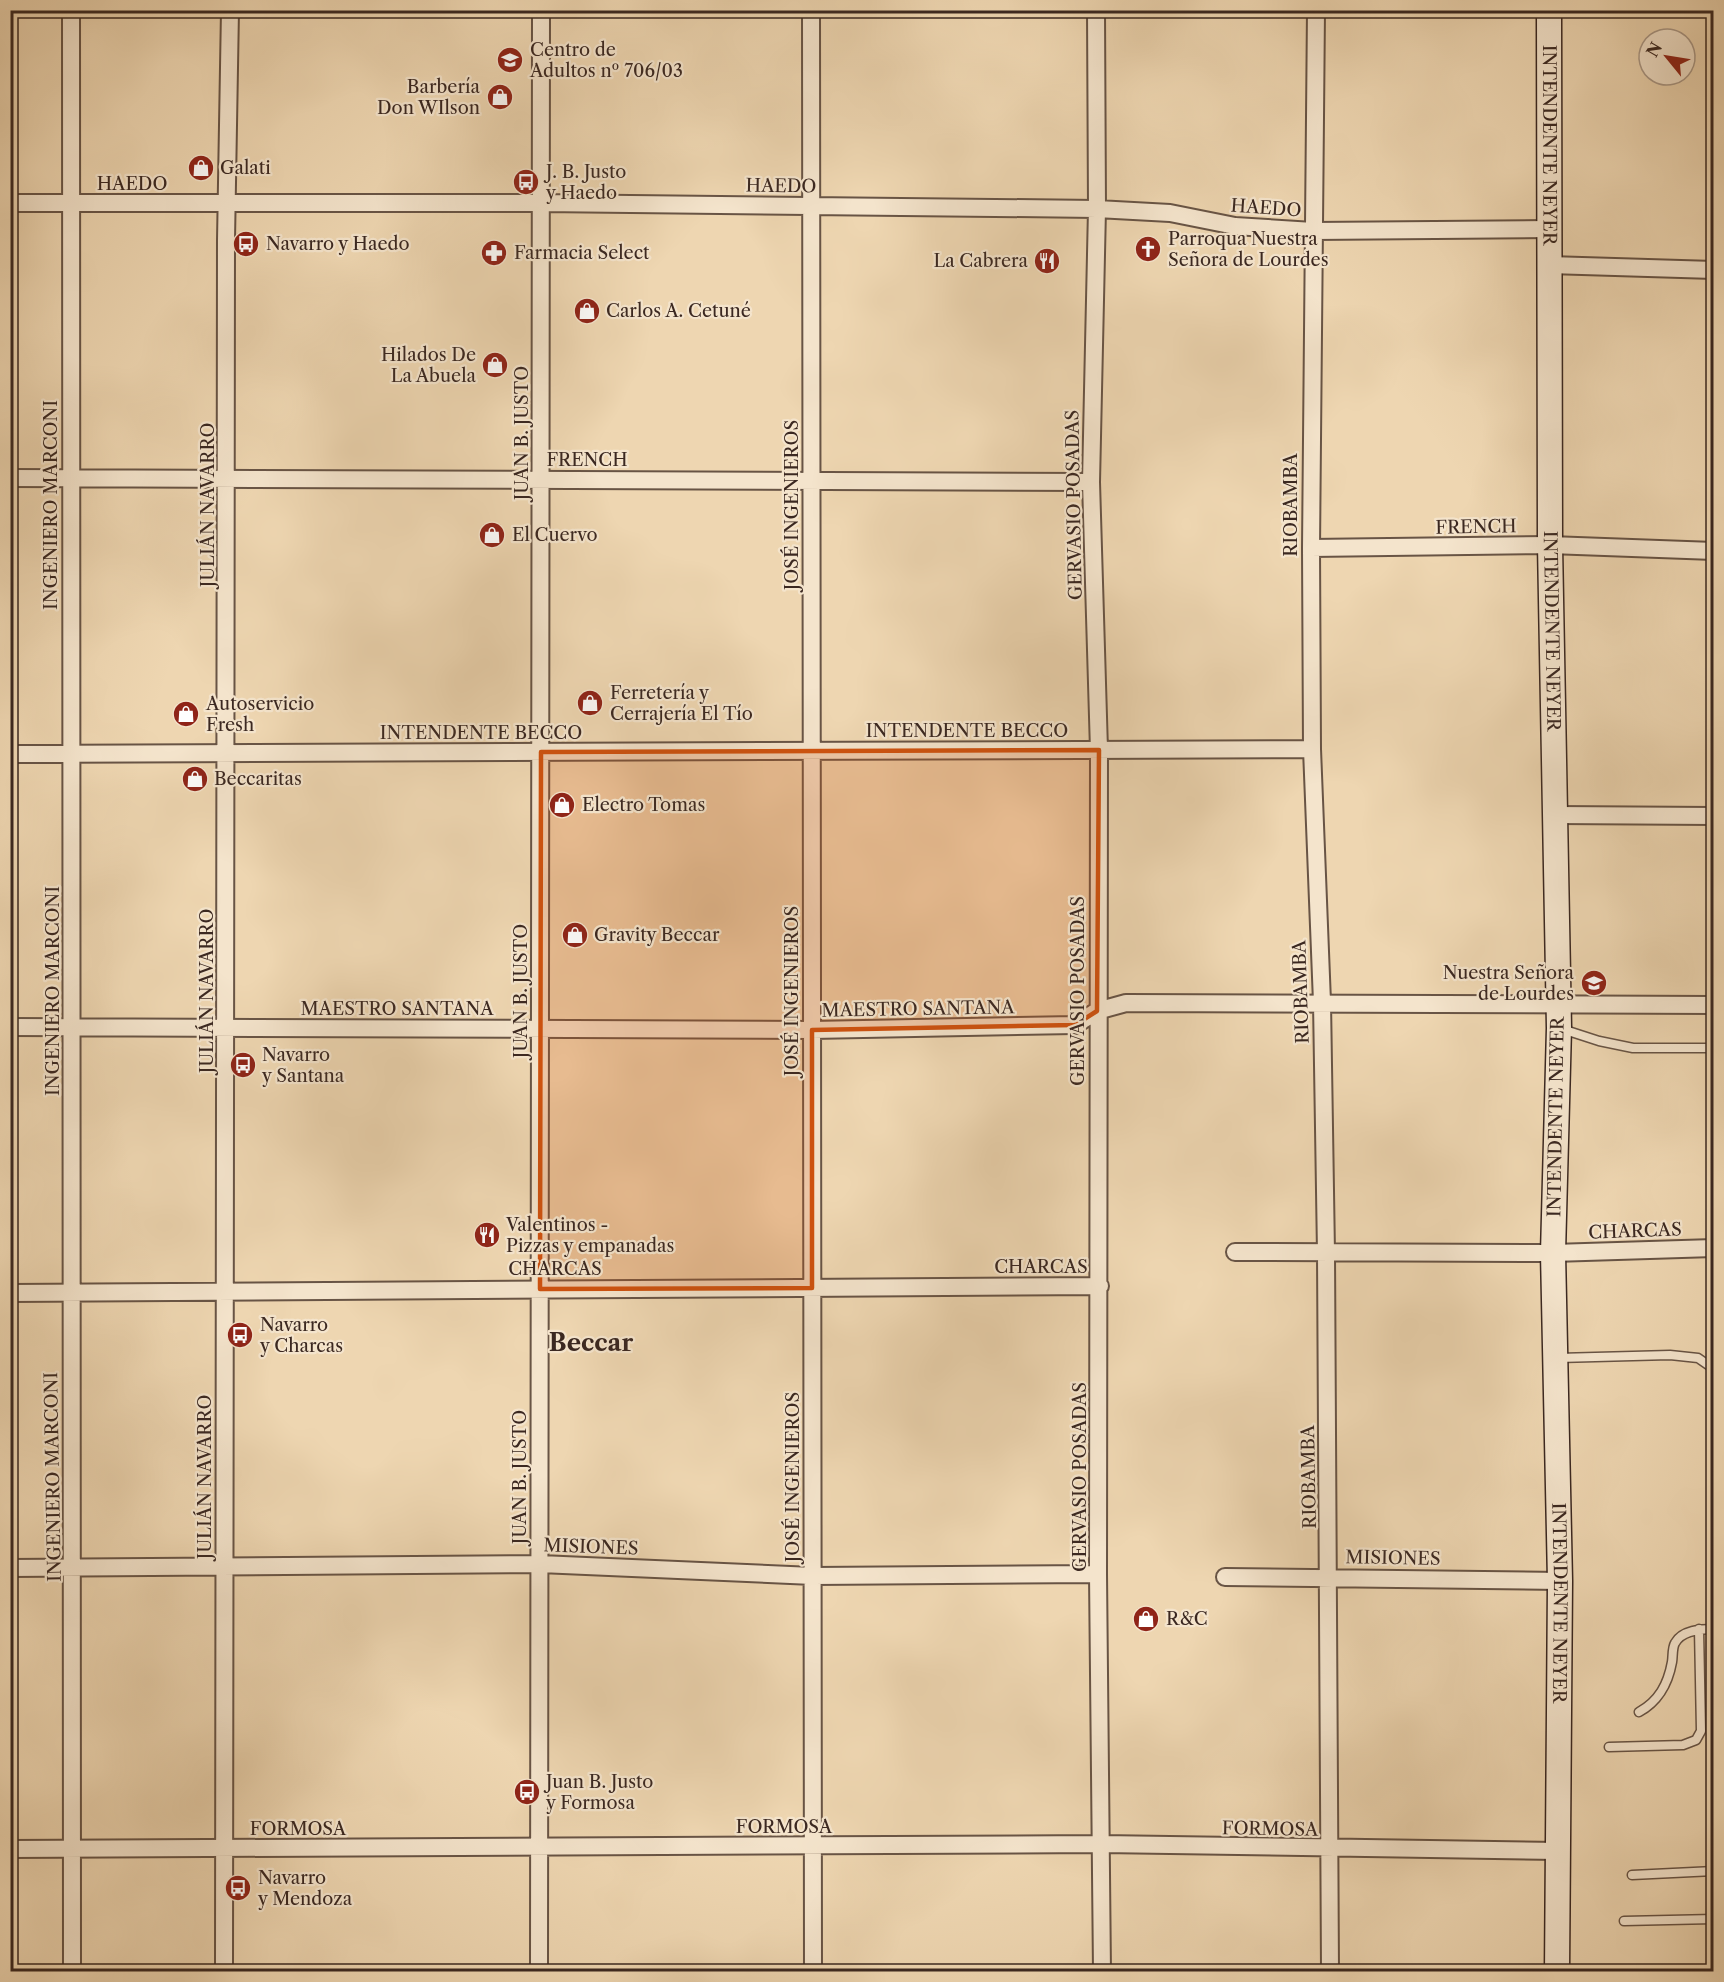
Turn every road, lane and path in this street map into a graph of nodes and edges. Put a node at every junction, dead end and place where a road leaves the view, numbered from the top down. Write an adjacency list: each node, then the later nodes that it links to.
1 (71, 10): 11 (street, INGENIERO MARCONI)
2 (230, 10): 9 (street, JULIÁN NAVARRO)
3 (541, 10): 10 (street, JUAN B. JUSTO)
4 (811, 10): 12 (street, JOSÉ INGENIEROS)
5 (1096, 10): 13 (street, GERVASIO POSADAS)
6 (1316, 10): 15 (street, RIOBAMBA)
7 (1549, 10): 14 (street, INTENDENTE NEYER)
8 (10, 203): 11 (street, HAEDO)
9 (228, 203): 10 (street, HAEDO); 11 (street, HAEDO); 20 (street, JULIÁN NAVARRO)
10 (542, 203): 12 (street, HAEDO); 21 (street, JUAN B. JUSTO)
11 (70, 204): 19 (street, INGENIERO MARCONI)
12 (811, 206): 13 (street, HAEDO); 22 (street, JOSÉ INGENIEROS)
13 (1097, 209): 15 (street, HAEDO); 23 (street, GERVASIO POSADAS)
14 (1549, 229): 15 (street, HAEDO); 16 (street, INTENDENTE NEYER)
15 (1313, 231): 25 (street, RIOBAMBA)
16 (1549, 266): 17 (street); 24 (street, INTENDENTE NEYER)
17 (1713, 270)
18 (10, 478): 19 (street, FRENCH)
19 (70, 478): 20 (street, FRENCH); 32 (street, INGENIERO MARCONI)
20 (228, 479): 21 (street, FRENCH); 33 (street, JULIÁN NAVARRO)
21 (541, 480): 22 (street, FRENCH); 30 (street, JUAN B. JUSTO)
22 (811, 481): 23 (street, FRENCH); 29 (street, JOSÉ INGENIEROS)
23 (1091, 482): 28 (street, GERVASIO POSADAS)
24 (1550, 545): 25 (street, FRENCH); 26 (street, FRENCH); 34 (street, INTENDENTE NEYER)
25 (1311, 548): 27 (street, RIOBAMBA)
26 (1713, 551)
27 (1312, 748): 28 (street, INTENDENTE BECCO); 36 (street, RIOBAMBA)
28 (1099, 750): 29 (street, INTENDENTE BECCO); 38 (street, GERVASIO POSADAS)
29 (812, 751): 30 (street, INTENDENTE BECCO); 44 (street, JOSÉ INGENIEROS)
30 (541, 752): 33 (street, INTENDENTE BECCO); 43 (street, JUAN B. JUSTO)
31 (10, 754): 32 (street, INTENDENTE BECCO)
32 (73, 754): 33 (street, INTENDENTE BECCO); 41 (street, INGENIERO MARCONI)
33 (227, 754): 42 (street, JULIÁN NAVARRO)
34 (1555, 814): 35 (street); 39 (street, INTENDENTE NEYER)
35 (1713, 816)
36 (1322, 1002): 38 (street, MAESTRO SANTANA); 39 (street, MAESTRO SANTANA); 48 (street, RIOBAMBA)
37 (1713, 1005): 39 (street, MAESTRO SANTANA)
38 (1097, 1011): 44 (street, MAESTRO SANTANA); 50 (street, GERVASIO POSADAS)
39 (1558, 1017): 45 (lane); 49 (street, INTENDENTE NEYER)
40 (10, 1027): 41 (street, MAESTRO SANTANA)
41 (73, 1028): 42 (street, MAESTRO SANTANA); 54 (street, INGENIERO MARCONI)
42 (226, 1029): 43 (street, MAESTRO SANTANA); 53 (street, JULIÁN NAVARRO)
43 (541, 1029): 44 (street, MAESTRO SANTANA); 52 (street, JUAN B. JUSTO)
44 (812, 1030): 51 (street, JOSÉ INGENIEROS)
45 (1713, 1048)
46 (1713, 1248): 49 (street, CHARCAS)
47 (1235, 1252): 48 (street, CHARCAS)
48 (1326, 1253): 49 (street, CHARCAS); 65 (street, RIOBAMBA)
49 (1553, 1253): 56 (street, INTENDENTE NEYER)
50 (1100, 1286): 51 (street, CHARCAS); 62 (street, GERVASIO POSADAS)
51 (812, 1287): 52 (street, CHARCAS); 63 (street, JOSÉ INGENIEROS)
52 (540, 1289): 53 (street, CHARCAS); 58 (street, JUAN B. JUSTO)
53 (225, 1290): 54 (street, CHARCAS); 59 (street, JULIÁN NAVARRO)
54 (71, 1291): 55 (street, CHARCAS); 61 (street, INGENIERO MARCONI)
55 (10, 1293)
56 (1555, 1358): 57 (lane); 66 (street, INTENDENTE NEYER)
57 (1713, 1368)
58 (540, 1564): 59 (street, MISIONES); 63 (street, MISIONES); 74 (street, JUAN B. JUSTO)
59 (225, 1567): 61 (street, MISIONES); 76 (street, JULIÁN NAVARRO)
60 (10, 1568): 61 (street, MISIONES)
61 (73, 1568): 73 (street, INGENIERO MARCONI)
62 (1098, 1574): 63 (street, MISIONES); 71 (street, GERVASIO POSADAS)
63 (813, 1576): 72 (street, JOSÉ INGENIEROS)
64 (1225, 1577): 65 (street, MISIONES)
65 (1330, 1577): 66 (street, MISIONES); 77 (street, RIOBAMBA)
66 (1560, 1581): 78 (street, INTENDENTE NEYER)
67 (1699, 1629): 68 (lane); 69 (lane); 70 (lane)
68 (1713, 1629)
69 (1639, 1712)
70 (1609, 1747)
71 (1102, 1844): 72 (street, FORMOSA); 77 (street, FORMOSA); 87 (street, GERVASIO POSADAS)
72 (813, 1846): 74 (street, FORMOSA); 86 (street, JOSÉ INGENIEROS)
73 (74, 1847): 75 (street, FORMOSA); 76 (street, FORMOSA); 83 (street, INGENIERO MARCONI)
74 (540, 1847): 76 (street, FORMOSA); 85 (street, JUAN B. JUSTO)
75 (10, 1849)
76 (224, 1849): 84 (street, JULIÁN NAVARRO)
77 (1330, 1850): 78 (street, FORMOSA); 88 (street, RIOBAMBA)
78 (1557, 1851): 89 (street, INTENDENTE NEYER)
79 (1713, 1871): 80 (lane)
80 (1632, 1875)
81 (1713, 1919): 82 (lane)
82 (1624, 1921)
83 (72, 1971)
84 (224, 1971)
85 (539, 1971)
86 (813, 1971)
87 (1102, 1971)
88 (1330, 1971)
89 (1557, 1971)

